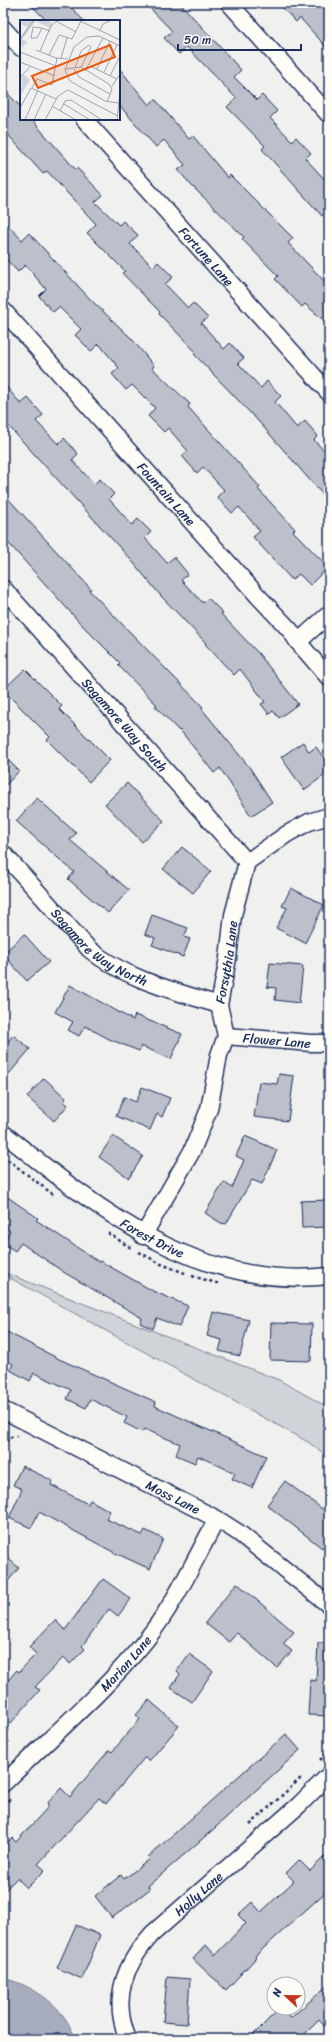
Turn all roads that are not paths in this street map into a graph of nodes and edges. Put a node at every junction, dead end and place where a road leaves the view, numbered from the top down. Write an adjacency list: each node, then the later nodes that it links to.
1 (229, 3): 4 (street)
2 (3, 28): 3 (street)
3 (20, 47)
4 (329, 115)
5 (85, 120): 7 (street, Fortune Lane)
6 (3, 310): 10 (street, Fountain Lane)
7 (329, 393)
8 (3, 588): 14 (street, Sagamore Way South)
9 (329, 614): 10 (street)
10 (298, 642): 11 (street, Fountain Lane)
11 (329, 678)
12 (329, 816): 14 (street)
13 (3, 854): 15 (street, Sagamore Way North)
14 (247, 862): 15 (street, Forsythia Lane)
15 (219, 1005): 16 (street, Forsythia Lane)
16 (226, 1036): 17 (street, Flower Lane); 19 (street)
17 (329, 1042)
18 (3, 1133): 19 (street, Forest Drive)
19 (143, 1236): 20 (street, Forest Drive)
20 (329, 1276)
21 (4, 1412): 22 (street, Moss Lane)
22 (217, 1519): 23 (street, Moss Lane); 25 (street, Marian Lane)
23 (329, 1604)
24 (329, 1775): 26 (street, Holly Lane)
25 (9, 1789)
26 (128, 2039)

